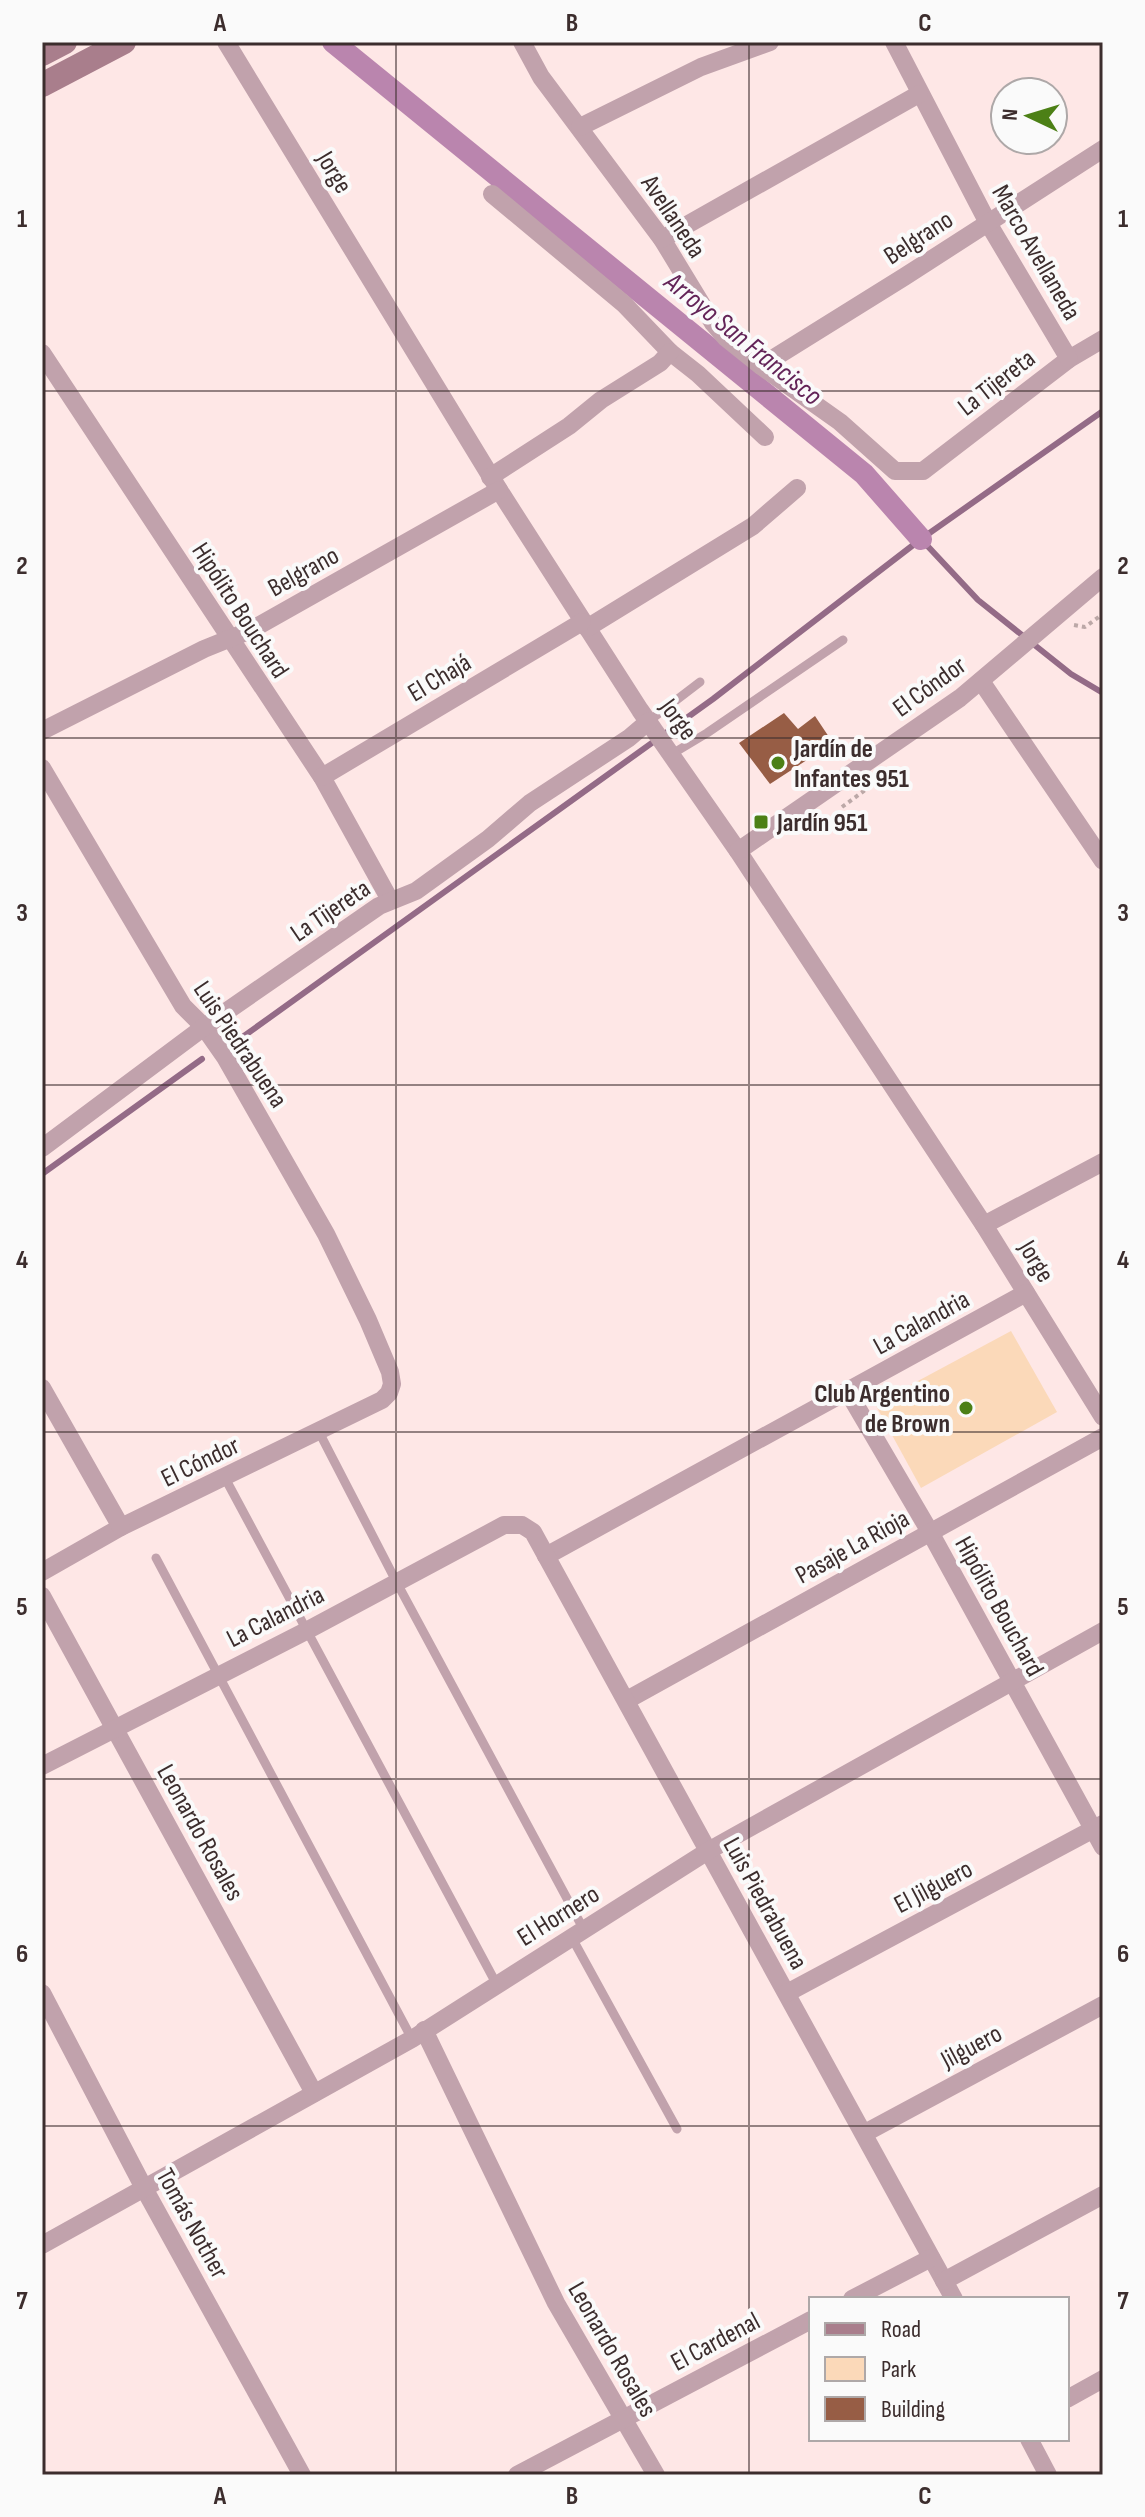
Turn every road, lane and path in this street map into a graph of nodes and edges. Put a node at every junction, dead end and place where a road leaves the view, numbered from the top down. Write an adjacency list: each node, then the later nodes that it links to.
1 (65, 42): 8 (main road)
2 (124, 42): 7 (main road)
3 (226, 42): 23 (street, Jorge)
4 (522, 42): 11 (street, Avellaneda)
5 (770, 42): 11 (street)
6 (894, 42): 10 (street, Marco Avellaneda)
7 (78, 53): 9 (main road)
8 (42, 54)
9 (42, 85)
10 (919, 94): 14 (street, Marco Avellaneda); 15 (street)
11 (580, 127): 15 (street, Avellaneda)
12 (1103, 149): 14 (street, Belgrano)
13 (492, 194): 17 (street)
14 (988, 223): 19 (street, Marco Avellaneda); 20 (street, Belgrano)
15 (662, 239): 20 (street, Avellaneda)
16 (1103, 339): 19 (street, La Tijereta)
17 (670, 352): 21 (street); 23 (street, Belgrano)
18 (42, 353): 27 (street, Hipólito Bouchard)
19 (1069, 359): 22 (street, La Tijereta)
20 (761, 366): 22 (street, Avellaneda)
21 (765, 437)
22 (923, 471)
23 (494, 484): 26 (street, Jorge); 27 (street, Belgrano)
24 (797, 488): 26 (street, El Chajá)
25 (1103, 577): 29 (street, El Cóndor)
26 (585, 625): 32 (street, Jorge); 34 (street, El Chajá)
27 (229, 639): 31 (street, Belgrano); 34 (street, Hipólito Bouchard)
28 (843, 640): 32 (lane)
29 (981, 681): 35 (street, El Cóndor); 36 (street)
30 (700, 682): 32 (lane)
31 (42, 731)
32 (660, 737): 35 (street, Jorge); 37 (street, La Tijereta)
33 (42, 768): 38 (street, Luis Piedrabuena)
34 (322, 777): 37 (street, Hipólito Bouchard)
35 (738, 851): 41 (street, Jorge)
36 (1103, 861)
37 (390, 900): 38 (street, La Tijereta)
38 (204, 1027): 39 (street, La Tijereta); 45 (street, Luis Piedrabuena)
39 (42, 1148)
40 (1103, 1162): 41 (street)
41 (984, 1225): 42 (street, Jorge)
42 (1026, 1293): 44 (street, La Calandria); 46 (street, Jorge)
43 (42, 1388): 50 (street)
44 (848, 1392): 52 (street, Hipólito Bouchard); 53 (street, La Calandria)
45 (382, 1400): 47 (street, El Cóndor)
46 (1103, 1417)
47 (319, 1432): 49 (street, El Cóndor); 56 (lane)
48 (1103, 1437): 52 (street, Pasaje La Rioja)
49 (225, 1478): 50 (street, El Cóndor); 58 (lane)
50 (121, 1527): 55 (street, El Cóndor)
51 (533, 1532): 53 (street, Luis Piedrabuena); 56 (street, La Calandria)
52 (930, 1532): 61 (street, Hipólito Bouchard); 62 (street, Pasaje La Rioja)
53 (546, 1556): 62 (street, Luis Piedrabuena)
54 (156, 1558): 60 (lane)
55 (42, 1572)
56 (397, 1583): 58 (street, La Calandria); 68 (lane)
57 (42, 1596): 63 (street, Leonardo Rosales)
58 (308, 1630): 60 (street, La Calandria); 69 (lane)
59 (1103, 1631): 61 (street, El Hornero)
60 (220, 1674): 63 (street, La Calandria); 73 (lane)
61 (1012, 1682): 65 (street, Hipólito Bouchard); 67 (street, El Hornero)
62 (627, 1700): 67 (street, Luis Piedrabuena)
63 (115, 1728): 64 (street, La Calandria); 74 (street, Leonardo Rosales)
64 (42, 1766)
65 (1098, 1826): 66 (street, Hipólito Bouchard); 71 (street, El Jilguero)
66 (1103, 1847)
67 (708, 1851): 68 (street, El Hornero); 71 (street, Luis Piedrabuena)
68 (578, 1934): 69 (street, El Hornero); 75 (lane)
69 (497, 1985): 73 (street, El Hornero)
70 (42, 1993): 77 (street, Tomás Nother)
71 (787, 1993): 76 (street, Luis Piedrabuena)
72 (1103, 2005): 76 (street, Jilguero)
73 (418, 2034): 74 (street, El Hornero); 87 (street, Leonardo Rosales)
74 (314, 2093): 77 (street, El Hornero)
75 (677, 2129)
76 (865, 2133): 80 (street, Luis Piedrabuena)
77 (145, 2190): 79 (street, El Hornero); 89 (street, Tomás Nother)
78 (1103, 2195): 81 (street)
79 (42, 2245)
80 (931, 2258): 81 (street, Luis Piedrabuena); 82 (street)
81 (944, 2281): 83 (street, Luis Piedrabuena)
82 (856, 2297)
83 (953, 2297)
84 (809, 2321): 87 (street, El Cardenal)
85 (1103, 2379): 86 (street)
86 (1069, 2398)
87 (623, 2418): 90 (street, El Cardenal); 91 (street, Leonardo Rosales)
88 (1030, 2441): 92 (street)
89 (302, 2475)
90 (517, 2475)
91 (656, 2475)
92 (1048, 2475)

